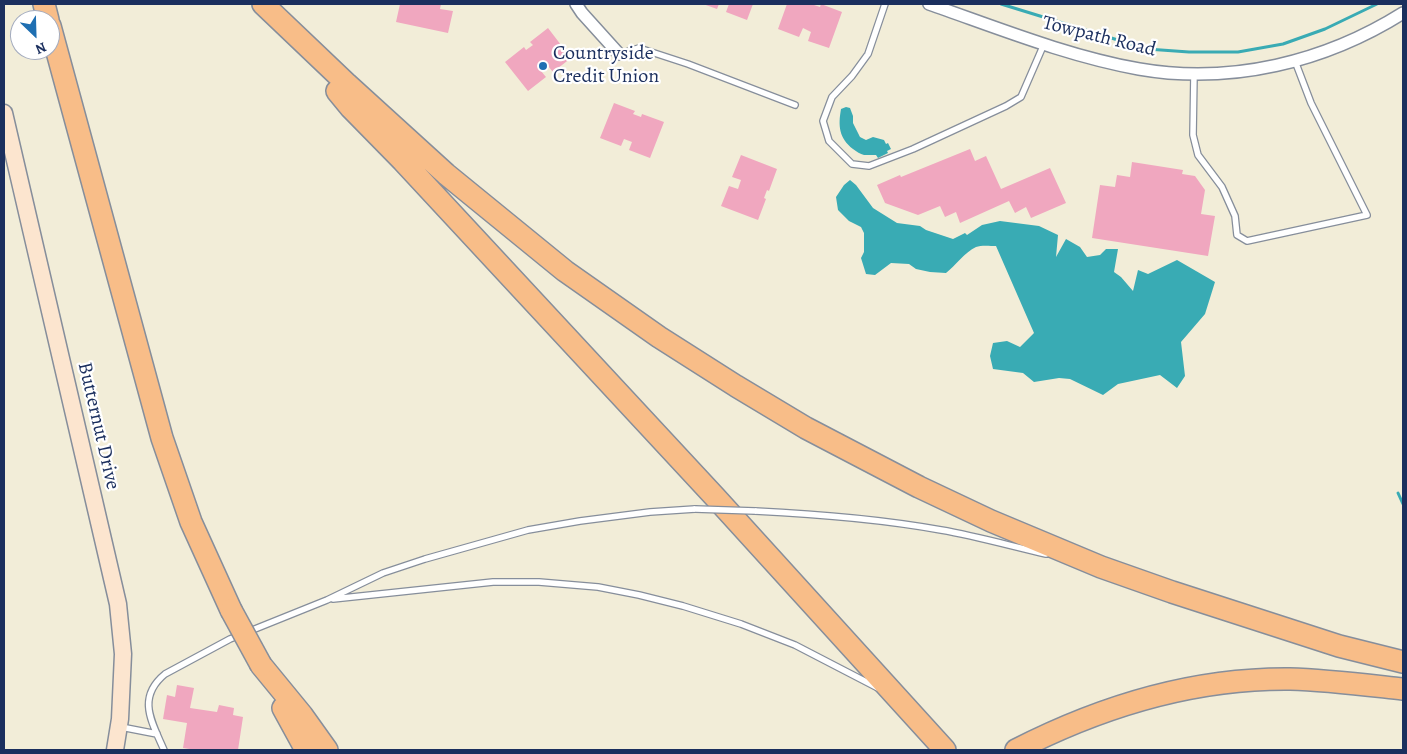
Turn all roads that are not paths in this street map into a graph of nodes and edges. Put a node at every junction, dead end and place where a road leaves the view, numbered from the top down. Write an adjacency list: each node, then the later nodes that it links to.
1 (263, 4): 16 (highway); 21 (highway)
2 (576, 4): 7 (street)
3 (885, 4): 6 (lane)
4 (930, 4): 6 (street, Towpath Road)
5 (1403, 12): 9 (street, Towpath Road)
6 (1044, 44): 10 (street, Towpath Road)
7 (619, 54): 11 (lane)
8 (59, 60): 19 (highway, bridge)
9 (1295, 61): 10 (street, Towpath Road); 10 (lane)
10 (1194, 74)
11 (795, 105)
12 (4, 114): 13 (street, Butternut Drive)
13 (6, 137): 22 (street, Butternut Drive)
14 (1054, 556): 17 (lane, bridge)
15 (1064, 558): 16 (lane)
16 (1101, 567): 18 (highway)
17 (327, 600): 21 (lane); 23 (lane)
18 (1403, 662)
19 (261, 665): 26 (highway); 27 (highway)
20 (1403, 689): 29 (highway)
21 (898, 699): 28 (highway)
22 (119, 727): 23 (lane); 24 (street, Butternut Drive)
23 (157, 734): 25 (lane)
24 (115, 750)
25 (164, 750)
26 (306, 750)
27 (327, 750)
28 (945, 750)
29 (1016, 750)

